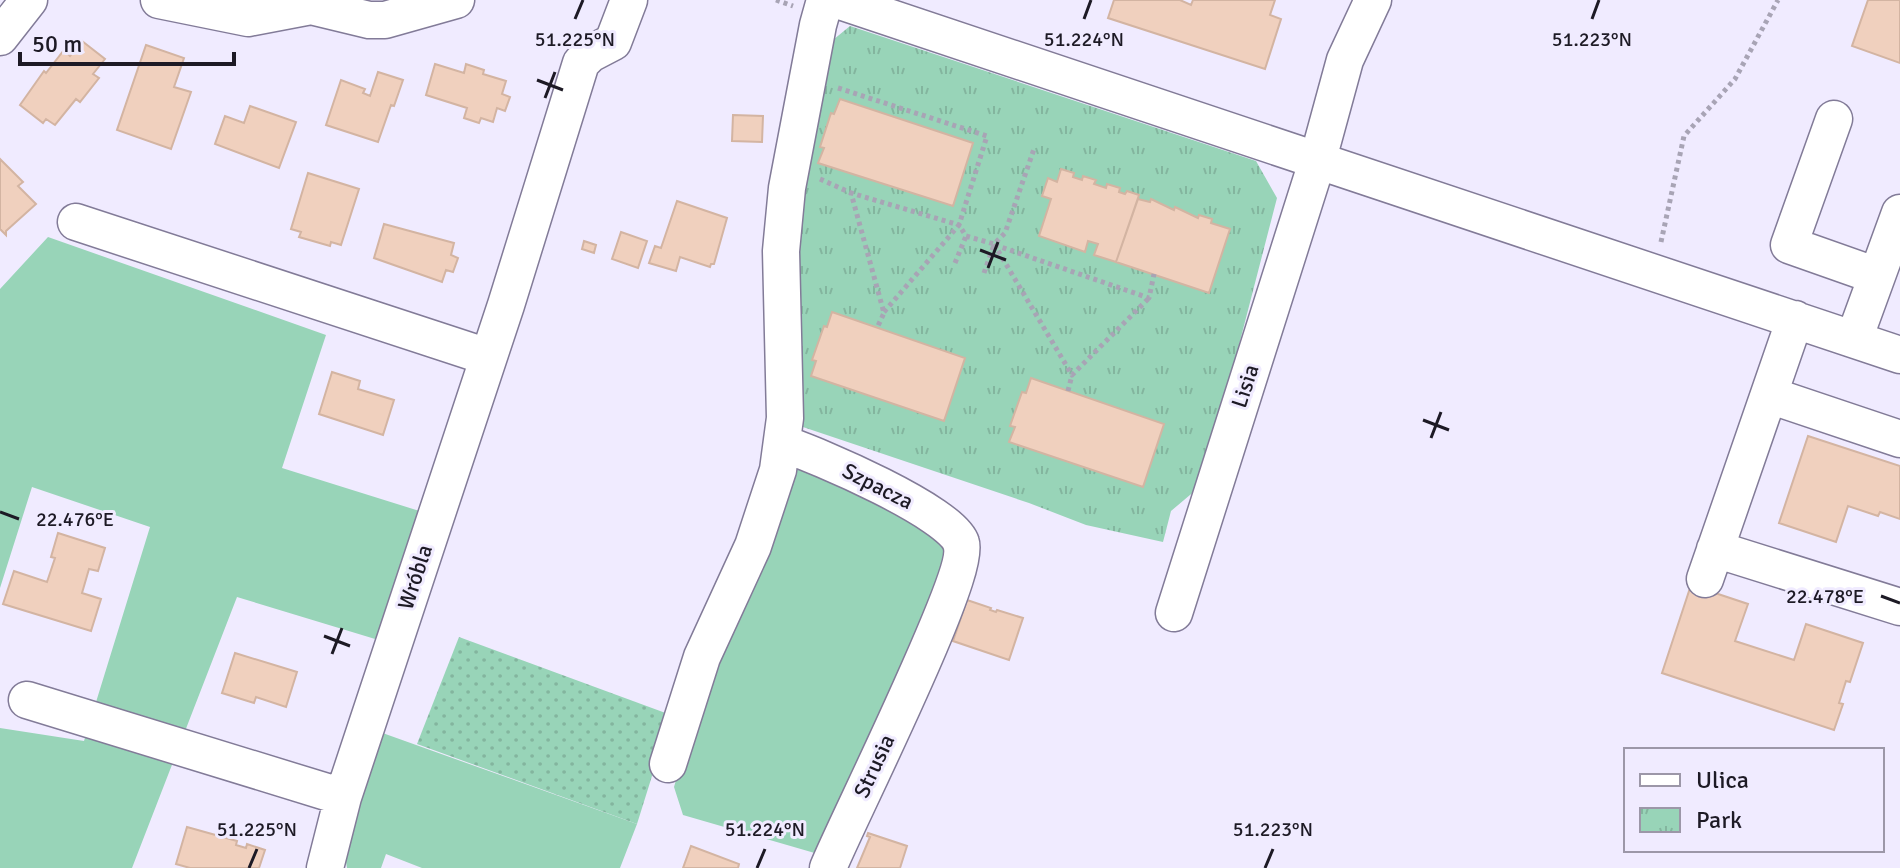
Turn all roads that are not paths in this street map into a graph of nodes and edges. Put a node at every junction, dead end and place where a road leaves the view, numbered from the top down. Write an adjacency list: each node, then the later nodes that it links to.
1 (29, 0): 9 (street)
2 (159, 0): 8 (street)
3 (456, 0): 8 (street)
4 (629, 0): 18 (street, Wróbla)
5 (825, 0): 21 (street)
6 (837, 0): 11 (street)
7 (1373, 0): 11 (street, Lisia)
8 (274, 6)
9 (0, 37)
10 (1834, 119): 14 (street)
11 (1318, 159): 15 (street); 24 (street, Lisia)
12 (1900, 213): 14 (street)
13 (76, 222): 18 (street)
14 (1877, 276): 16 (street)
15 (1795, 319): 16 (street); 19 (street)
16 (1854, 339): 17 (street)
17 (1900, 355)
18 (488, 357): 27 (street, Wróbla)
19 (1769, 395): 20 (street); 23 (street)
20 (1900, 439)
21 (783, 444): 22 (street, Szpacza); 26 (street)
22 (962, 544): 29 (street, Strusia)
23 (1900, 607)
24 (1174, 613)
25 (27, 700): 27 (street)
26 (668, 764)
27 (343, 797): 28 (street, Wróbla)
28 (325, 868)
29 (828, 868)

